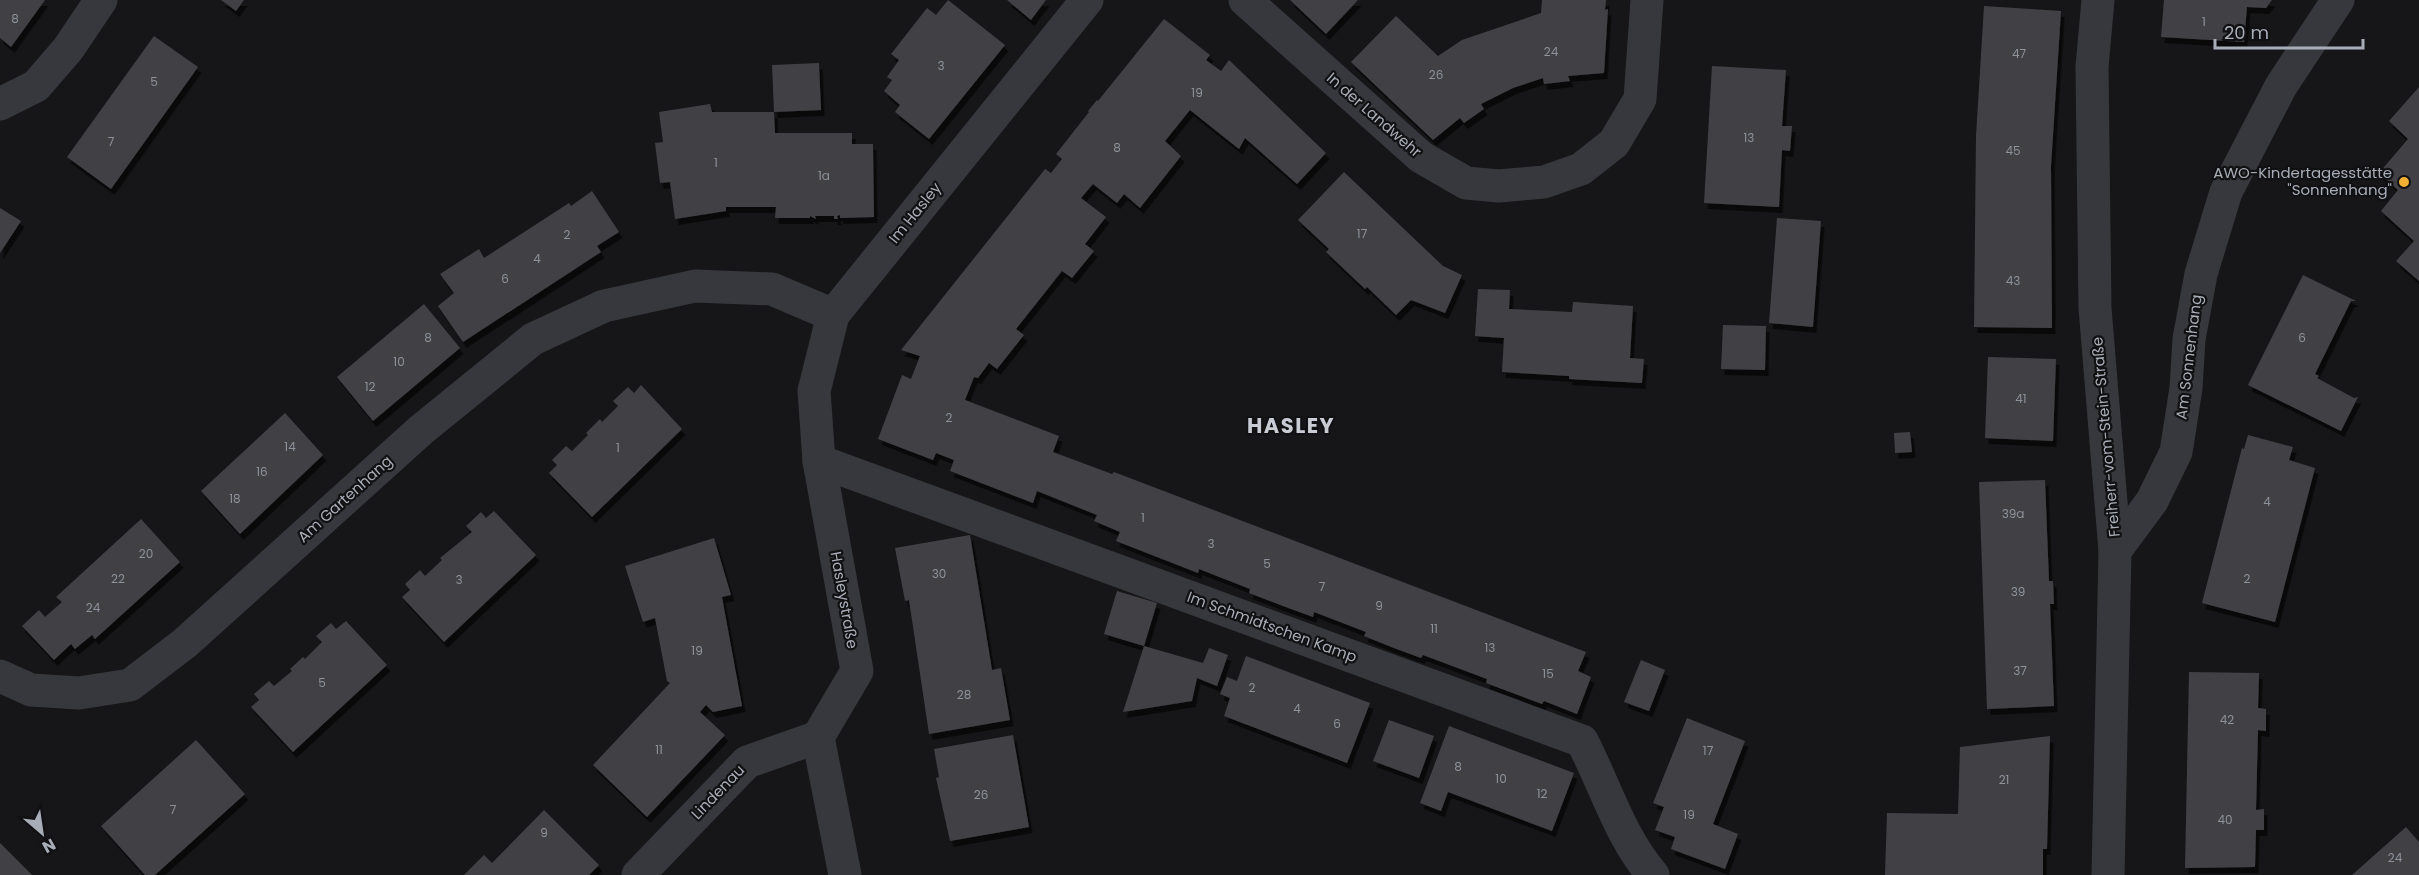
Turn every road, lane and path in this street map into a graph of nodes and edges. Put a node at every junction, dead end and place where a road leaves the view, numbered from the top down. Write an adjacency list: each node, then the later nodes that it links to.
1 (101, 0): 7 (street)
2 (1087, 0): 8 (street, Im Hasley)
3 (1245, 0): 4 (street, In der Landwehr)
4 (1647, 0)
5 (2098, 0): 10 (street, Freiherr-vom-Stein-Straße)
6 (2338, 0): 10 (street, Am Sonnenhang)
7 (0, 104)
8 (833, 315): 9 (street, Hasleystraße); 11 (street, Am Gartenhang)
9 (819, 461): 12 (street, Hasleystraße); 15 (street, Im Schmidtschen Kamp)
10 (2115, 551): 16 (street, Freiherr-vom-Stein-Straße)
11 (0, 676)
12 (818, 737): 13 (street, Lindenau); 14 (street)
13 (638, 875)
14 (845, 875)
15 (1653, 875)
16 (2108, 875)

